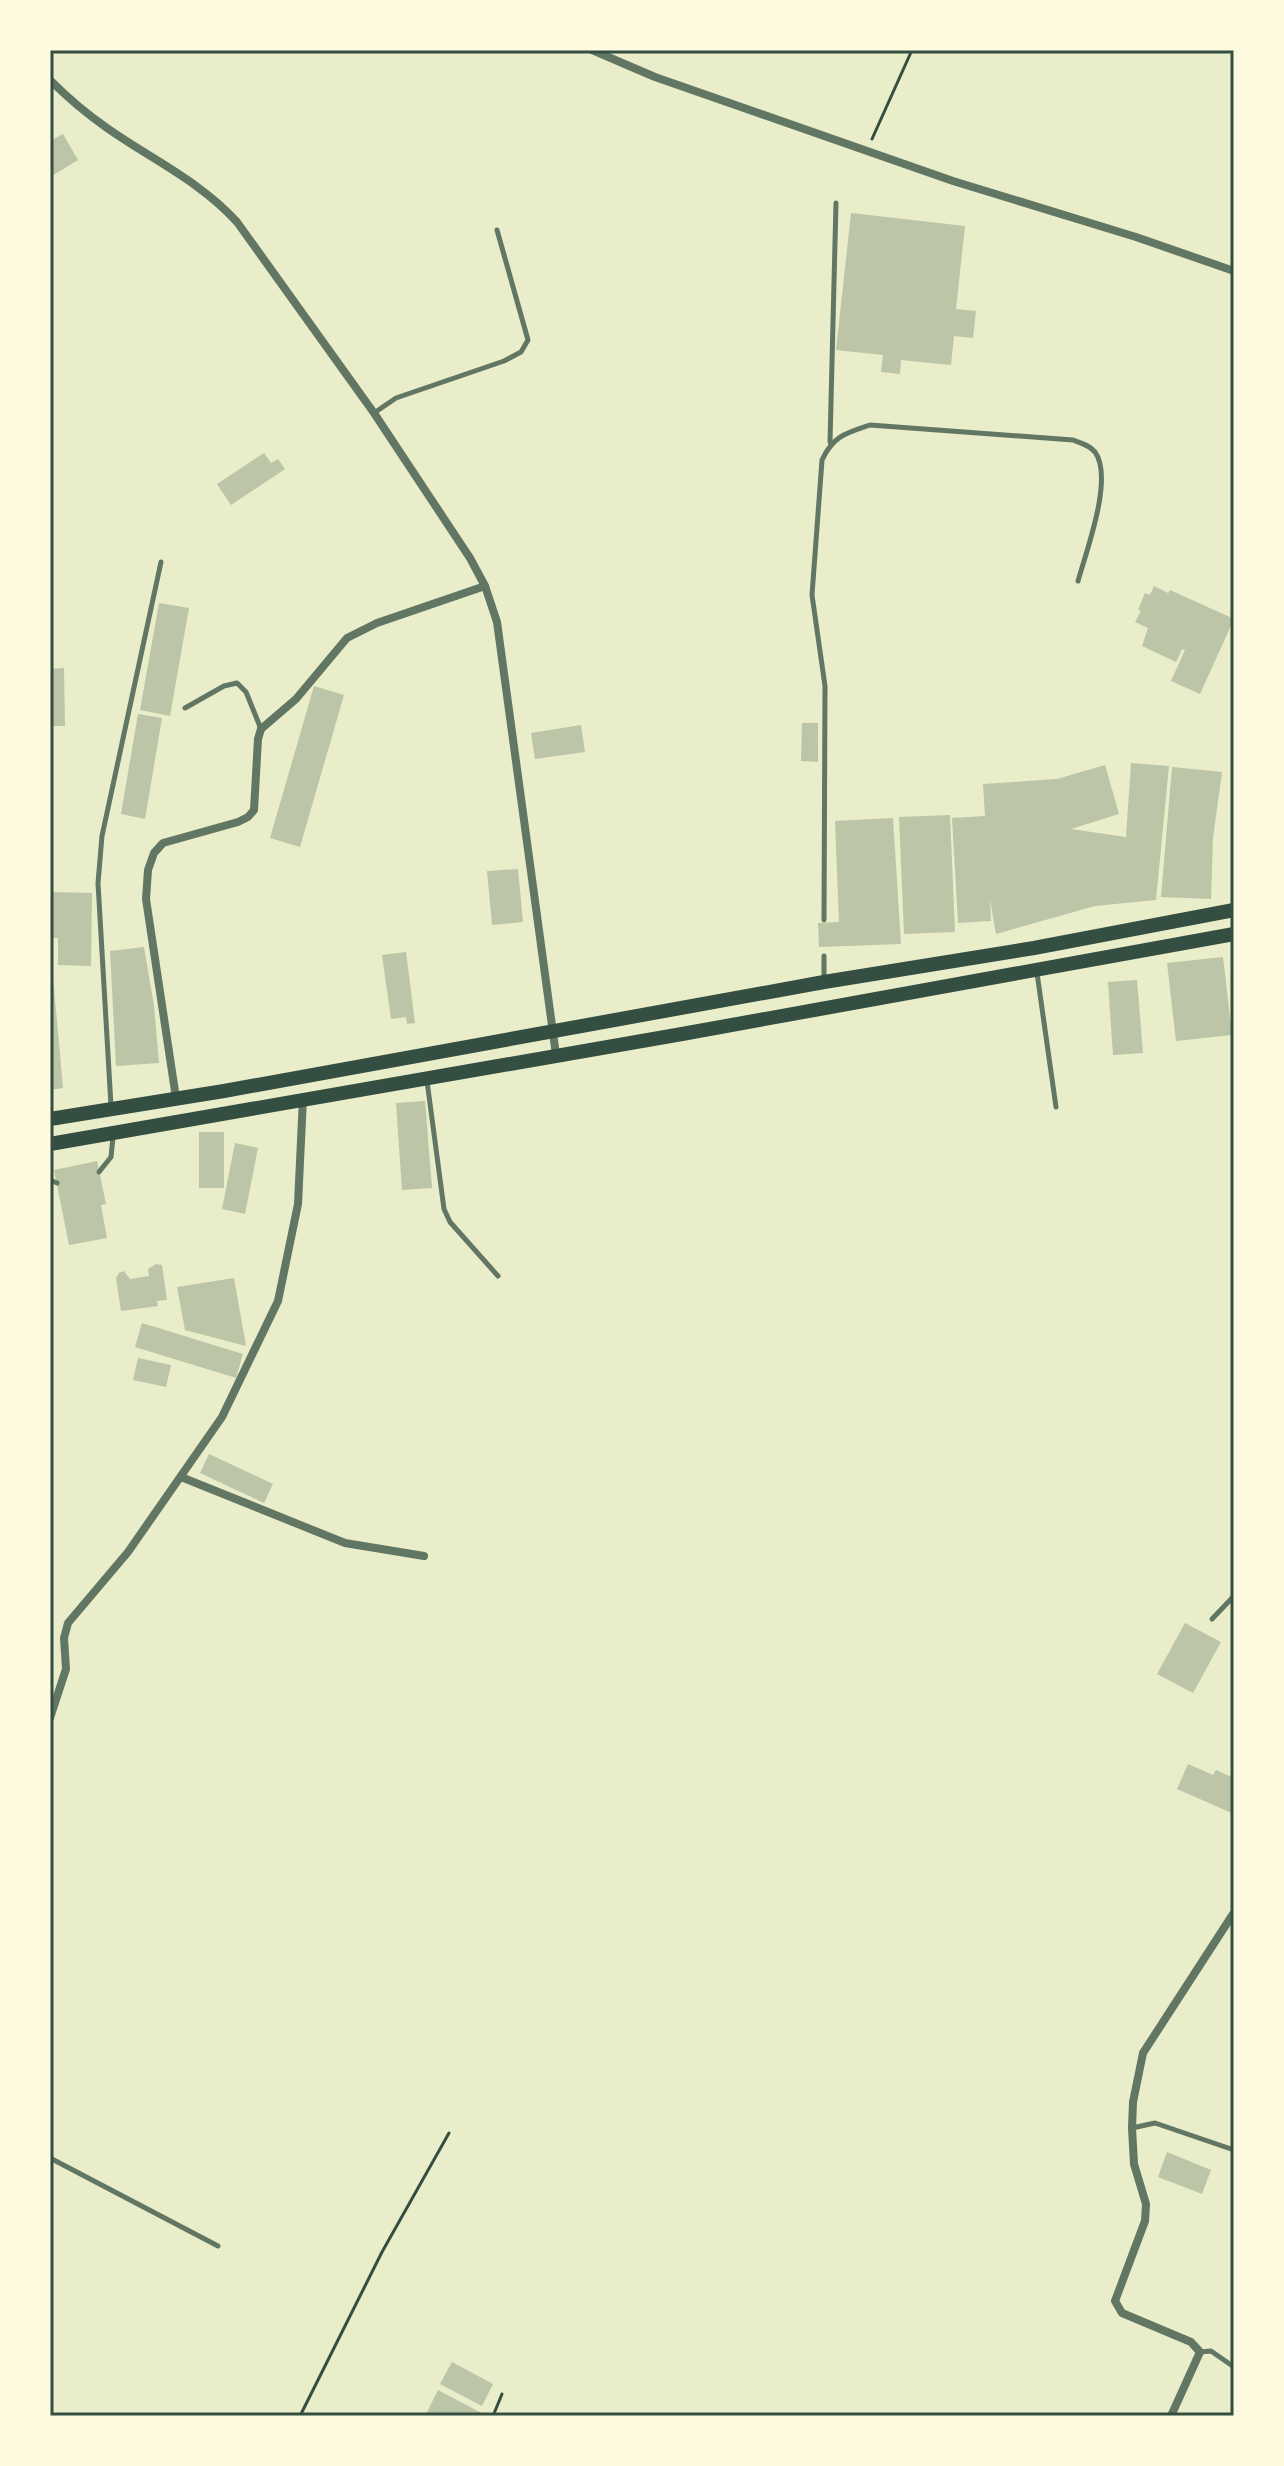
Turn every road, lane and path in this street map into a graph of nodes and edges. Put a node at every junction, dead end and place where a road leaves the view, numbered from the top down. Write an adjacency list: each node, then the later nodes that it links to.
1 (592, 50): 4 (street)
2 (912, 50): 4 (path)
3 (50, 80): 8 (street)
4 (867, 150): 7 (street)
5 (836, 203): 9 (lane)
6 (497, 230): 8 (lane)
7 (1234, 271)
8 (374, 413): 12 (street)
9 (830, 443): 11 (lane); 16 (lane)
10 (161, 562): 27 (lane)
11 (1078, 581)
12 (485, 586): 14 (street); 21 (street)
13 (185, 708): 14 (lane)
14 (261, 729): 24 (street)
15 (1234, 910): 20 (main road)
16 (824, 920)
17 (1234, 934): 19 (main road)
18 (824, 956): 20 (lane)
19 (1036, 968): 22 (main road); 26 (lane)
20 (824, 982): 21 (main road)
21 (551, 1031): 22 (street); 24 (main road)
22 (556, 1055): 23 (main road)
23 (427, 1077): 25 (main road); 34 (lane)
24 (176, 1098): 27 (main road)
25 (303, 1098): 29 (main road); 35 (street)
26 (1056, 1107)
27 (111, 1109): 28 (main road)
28 (50, 1119)
29 (114, 1132): 30 (main road); 31 (lane)
30 (50, 1144)
31 (99, 1172)
32 (50, 1180): 33 (lane)
33 (57, 1183)
34 (498, 1276)
35 (181, 1477): 36 (street); 39 (street)
36 (424, 1556)
37 (1234, 1596): 38 (lane)
38 (1212, 1619)
39 (50, 1718)
40 (1233, 1914): 41 (street)
41 (1132, 2128): 43 (lane); 46 (street)
42 (449, 2133): 49 (path)
43 (1234, 2150)
44 (50, 2158): 45 (lane)
45 (218, 2246)
46 (1200, 2352): 47 (lane); 51 (street)
47 (1234, 2367)
48 (502, 2394): 50 (path)
49 (300, 2416)
50 (493, 2416)
51 (1171, 2416)

